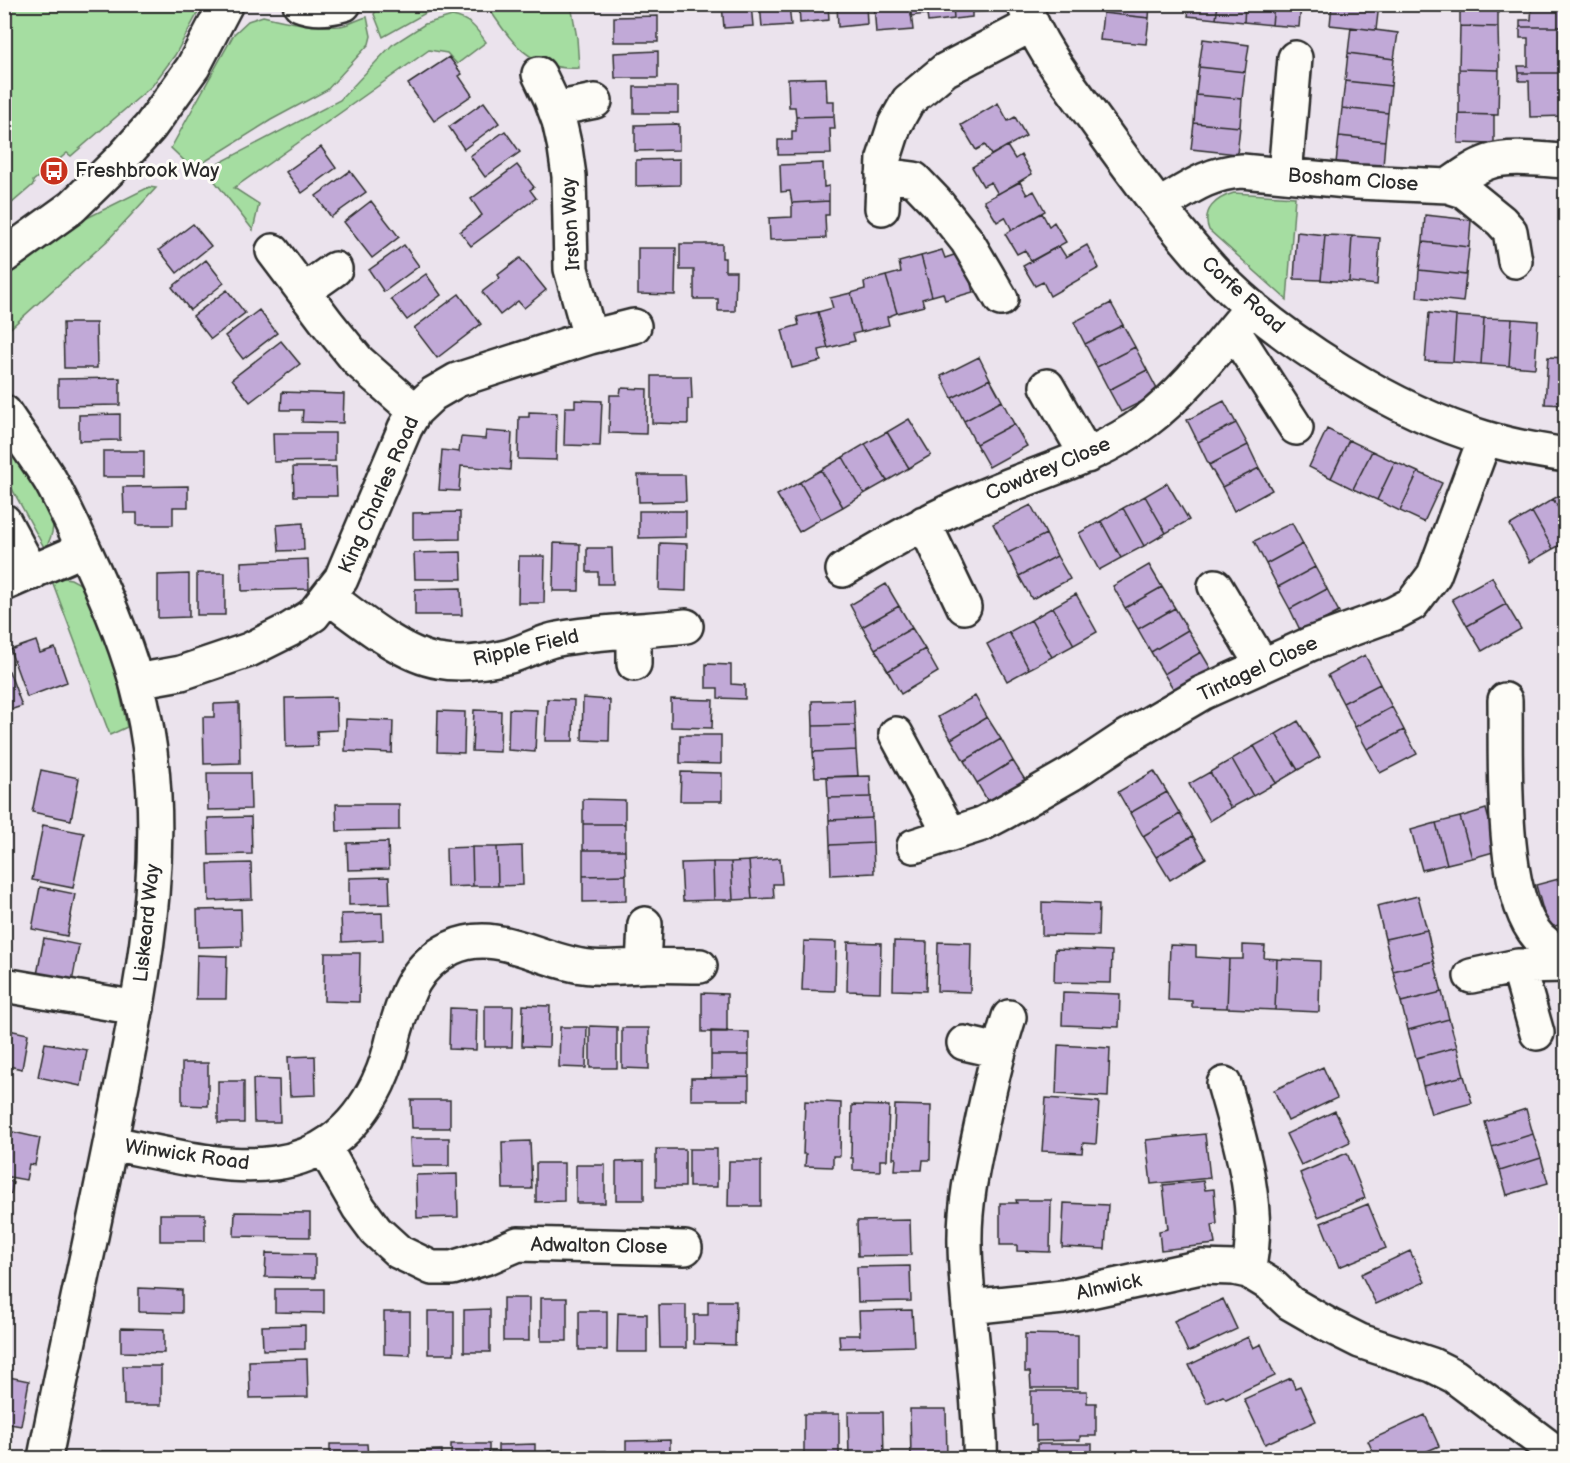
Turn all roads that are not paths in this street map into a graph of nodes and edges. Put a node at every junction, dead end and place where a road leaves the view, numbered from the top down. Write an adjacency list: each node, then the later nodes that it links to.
1 (226, 4): 16 (street)
2 (300, 4): 3 (street)
3 (344, 4)
4 (1028, 15): 11 (street); 13 (street, Corfe Road)
5 (1295, 58): 10 (street)
6 (539, 74): 8 (street, Irston Way)
7 (595, 101): 8 (street)
8 (555, 110): 23 (street, Irston Way)
9 (1566, 161): 12 (street)
10 (1285, 176): 12 (street, Bosham Close); 13 (street, Bosham Close)
11 (898, 177): 14 (street); 20 (street)
12 (1448, 186): 17 (street, Bosham Close)
13 (1159, 206): 21 (street, Corfe Road)
14 (882, 208)
15 (273, 251): 19 (street)
16 (4, 256)
17 (1515, 261)
18 (335, 269): 19 (street)
19 (304, 291): 25 (street)
20 (1001, 299)
21 (1242, 318): 27 (street); 28 (street, Corfe Road); 30 (street, Cowdrey Close)
22 (634, 326): 23 (street, King Charles Road)
23 (590, 337): 25 (street, King Charles Road)
24 (1047, 386): 30 (street)
25 (416, 411): 37 (street, King Charles Road)
26 (4, 412): 33 (street, Liskeard Way)
27 (1296, 428)
28 (1485, 438): 29 (street, Corfe Road); 42 (street, Tintagel Close)
29 (1566, 455)
30 (1087, 456): 32 (street, Cowdrey Close)
31 (4, 521): 35 (street)
32 (924, 523): 34 (street, Cowdrey Close); 38 (street)
33 (84, 549): 35 (street); 43 (street, Liskeard Way)
34 (843, 570)
35 (18, 579)
36 (1215, 586): 42 (street)
37 (329, 597): 40 (street, Ripple Field); 43 (street, King Charles Road)
38 (964, 607)
39 (686, 626): 40 (street, Ripple Field)
40 (634, 632): 41 (street)
41 (634, 664)
42 (1262, 665): 46 (street, Tintagel Close)
43 (136, 681): 56 (street, Liskeard Way)
44 (1505, 700): 49 (street)
45 (896, 734): 46 (street)
46 (950, 834): 47 (street, Tintagel Close)
47 (914, 846)
48 (645, 924): 51 (street)
49 (1566, 954)
50 (1566, 965): 53 (street)
51 (643, 966): 52 (street, Winwick Road); 63 (street, Winwick Road)
52 (700, 966)
53 (1518, 966): 54 (street); 58 (street)
54 (1471, 976)
55 (4, 985): 56 (street)
56 (137, 1008): 62 (street, Liskeard Way)
57 (1009, 1017): 60 (street)
58 (1537, 1033)
59 (964, 1043): 60 (street)
60 (999, 1051): 66 (street)
61 (1224, 1084): 65 (street)
62 (111, 1143): 63 (street, Winwick Road); 67 (street, Liskeard Way)
63 (324, 1147): 64 (street, Adwalton Close)
64 (685, 1248)
65 (1248, 1271): 66 (street, Alnwick); 69 (street, Alnwick)
66 (969, 1307): 68 (street)
67 (45, 1458)
68 (980, 1458)
69 (1563, 1458)

